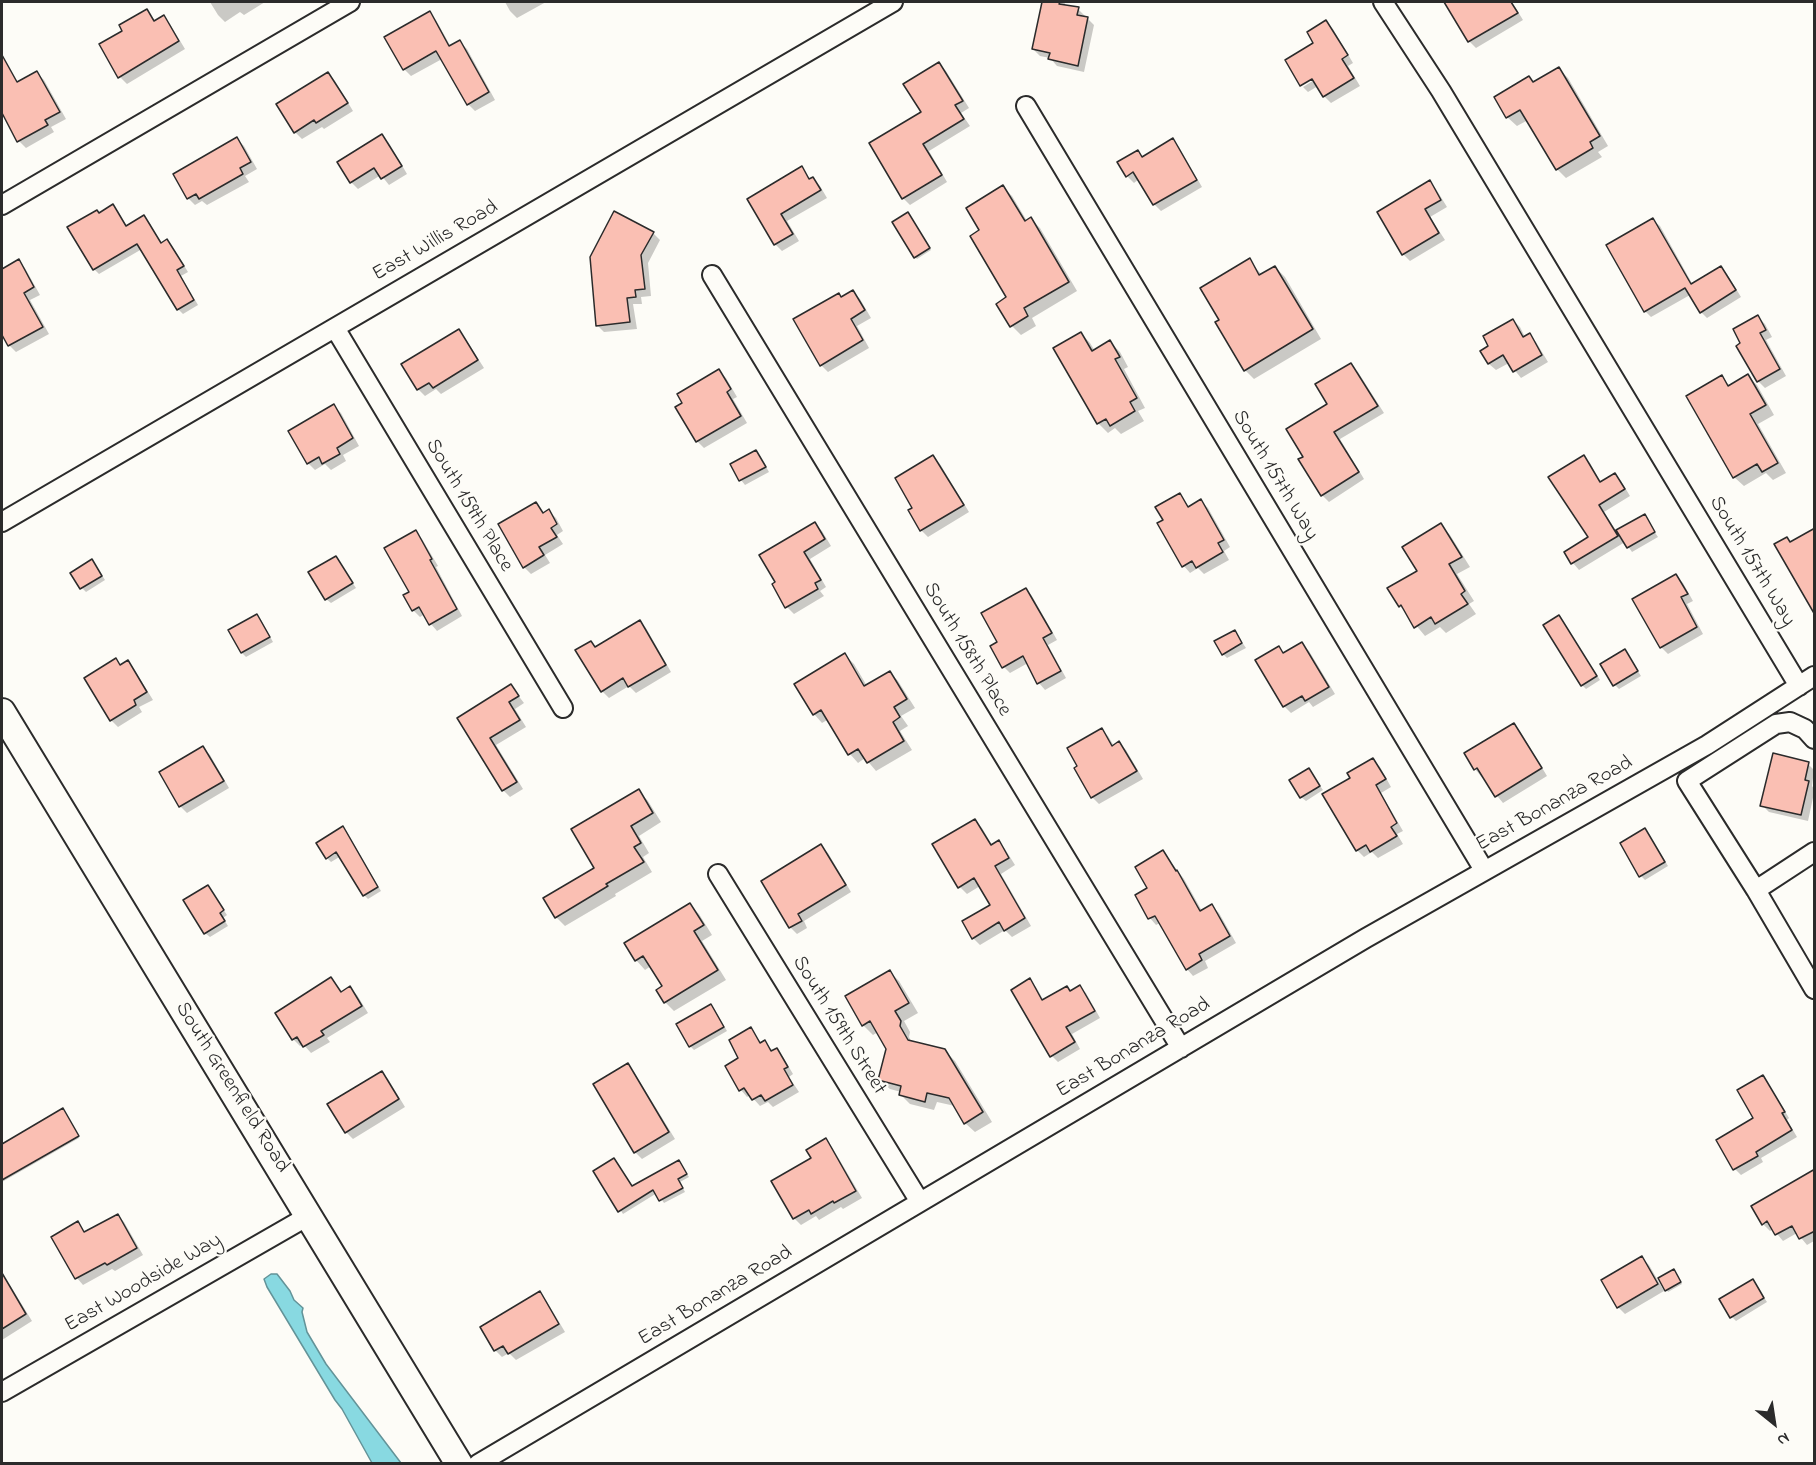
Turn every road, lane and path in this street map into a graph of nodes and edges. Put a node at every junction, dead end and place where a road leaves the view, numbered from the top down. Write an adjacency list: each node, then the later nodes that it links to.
1 (350, 2): 5 (street)
2 (893, 2): 7 (street, East Willis Road)
3 (1383, 2): 10 (street, South 157th Way)
4 (1026, 106): 15 (street, South 157th Way)
5 (2, 205)
6 (712, 275): 19 (street, South 158th Place)
7 (334, 328): 8 (street, East Willis Road); 11 (street, South 159th Place)
8 (2, 522)
9 (1815, 676): 10 (street, East Bonanza Road)
10 (1798, 686): 15 (street, East Bonanza Road)
11 (563, 708)
12 (2, 712): 21 (main road, South Greenfield Road)
13 (1815, 739): 17 (street)
14 (1815, 852): 17 (street)
15 (1484, 870): 19 (street, East Bonanza Road)
16 (718, 874): 20 (street, South 159th Street)
17 (1756, 890): 18 (street)
18 (1815, 989)
19 (1181, 1047): 20 (street, East Bonanza Road)
20 (920, 1202): 24 (street, East Bonanza Road)
21 (309, 1215): 22 (street, East Woodside Way); 23 (main road, South Greenfield Road)
22 (2, 1392)
23 (459, 1464)
24 (478, 1464)

